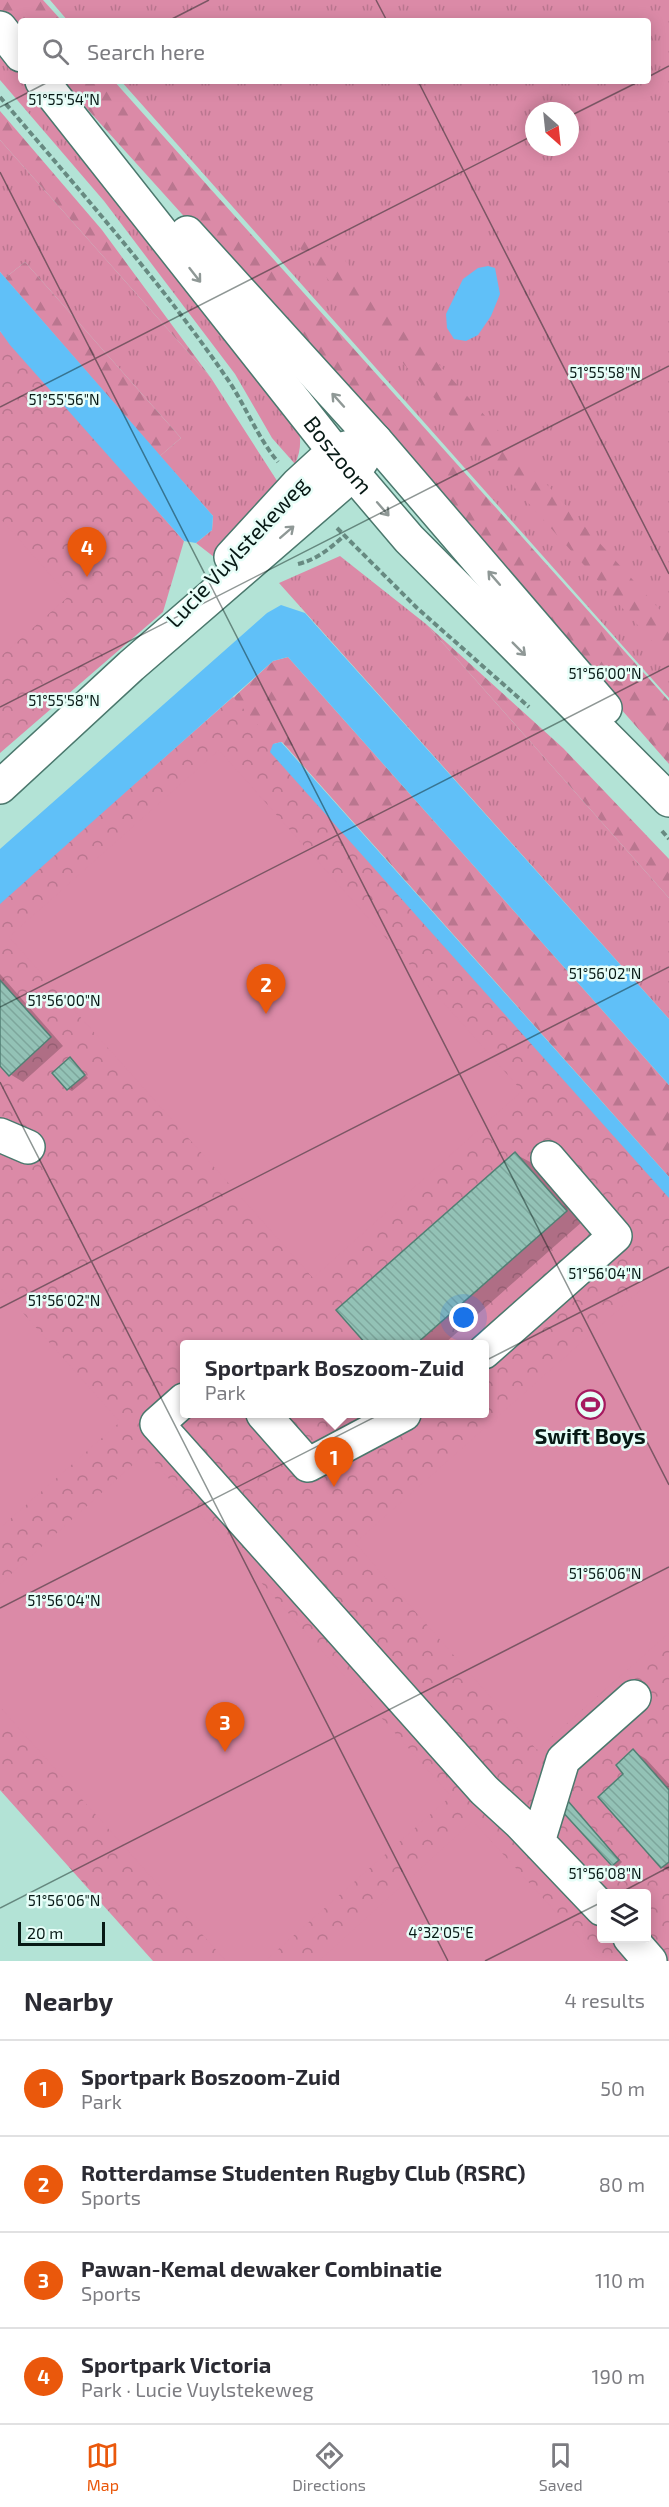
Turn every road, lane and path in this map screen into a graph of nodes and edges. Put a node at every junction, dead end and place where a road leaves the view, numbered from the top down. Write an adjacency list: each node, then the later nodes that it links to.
1 (0, 28): 2 (main road); 3 (main road)
2 (18, 47)
3 (18, 51)
4 (44, 84): 7 (main road, Boszoom, one-way to 7)
5 (52, 84): 6 (main road, Boszoom, one-way to 5)
6 (375, 440): 7 (main road, Lucie Vuylstekeweg); 8 (main road, Boszoom, one-way to 6)
7 (344, 463): 9 (main road, Lucie Vuylstekeweg); 10 (main road, Boszoom, one-way to 10)
8 (669, 782)
9 (0, 787)
10 (669, 800)
11 (548, 1158): 12 (main road)
12 (489, 1348)
13 (180, 1404): 17 (main road)
14 (267, 1418): 15 (main road)
15 (396, 1418)
16 (634, 1697): 17 (main road)
17 (538, 1842): 18 (main road)
18 (597, 1904)
19 (634, 1943): 20 (main road)
20 (650, 1961)

